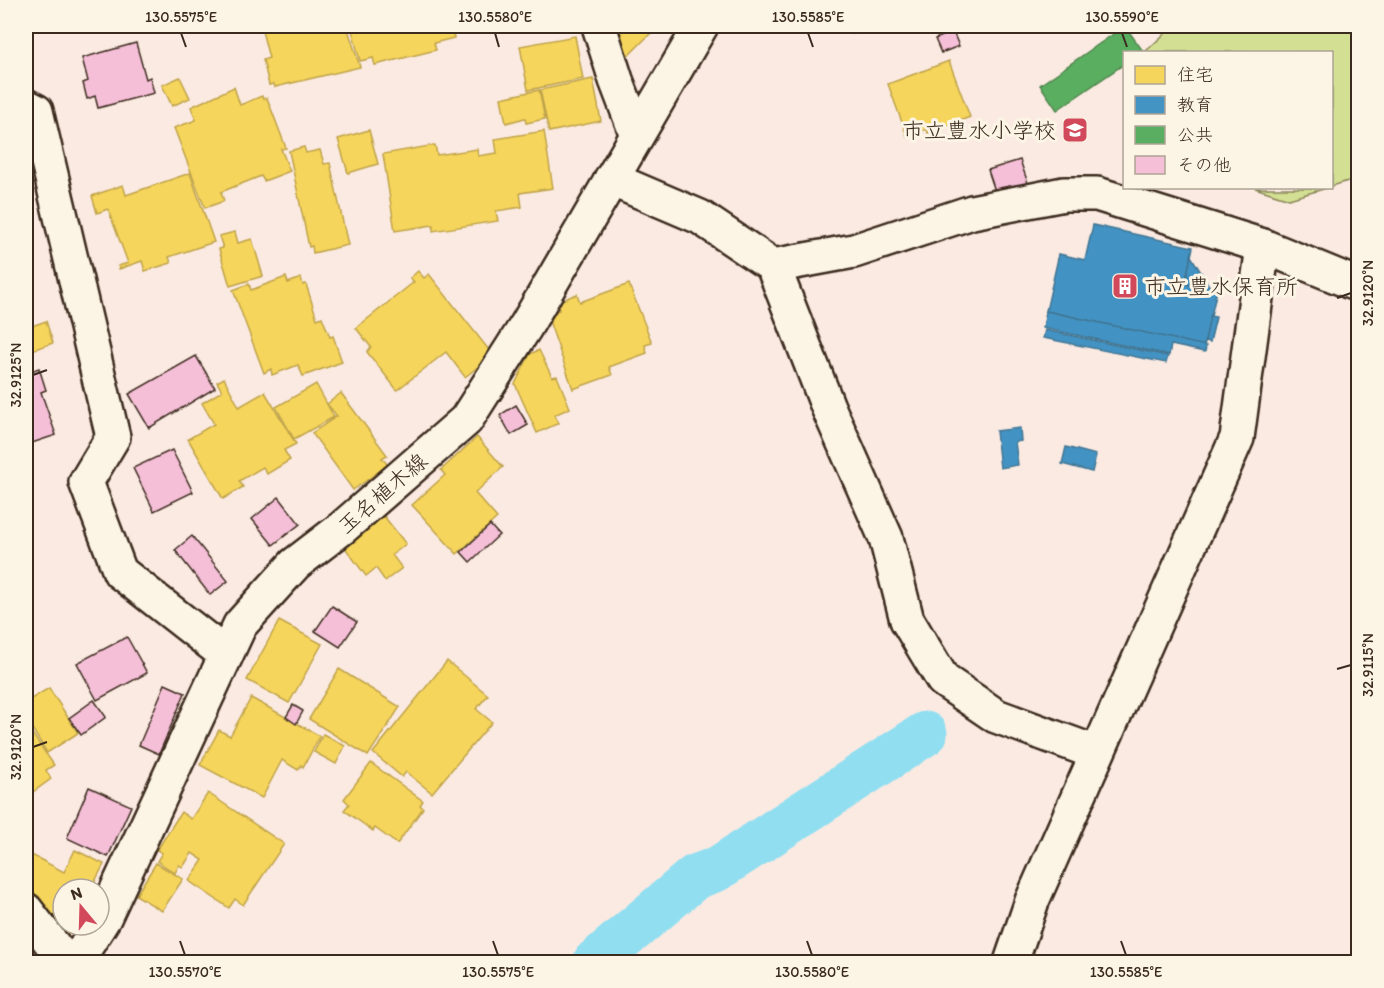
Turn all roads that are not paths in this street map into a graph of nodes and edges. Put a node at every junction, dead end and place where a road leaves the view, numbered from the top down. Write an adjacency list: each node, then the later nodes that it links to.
1 (599, 26): 4 (street)
2 (701, 26): 4 (street, 玉名植木線)
3 (26, 106): 9 (street)
4 (637, 135): 5 (street, 玉名植木線)
5 (611, 179): 7 (street); 9 (street, 玉名植木線)
6 (1263, 246): 7 (street); 8 (street); 10 (street)
7 (773, 266): 10 (street)
8 (1359, 285)
9 (226, 655): 13 (street, 玉名植木線)
10 (1097, 753): 14 (street)
11 (26, 910): 12 (street)
12 (66, 963)
13 (76, 963)
14 (1011, 963)

